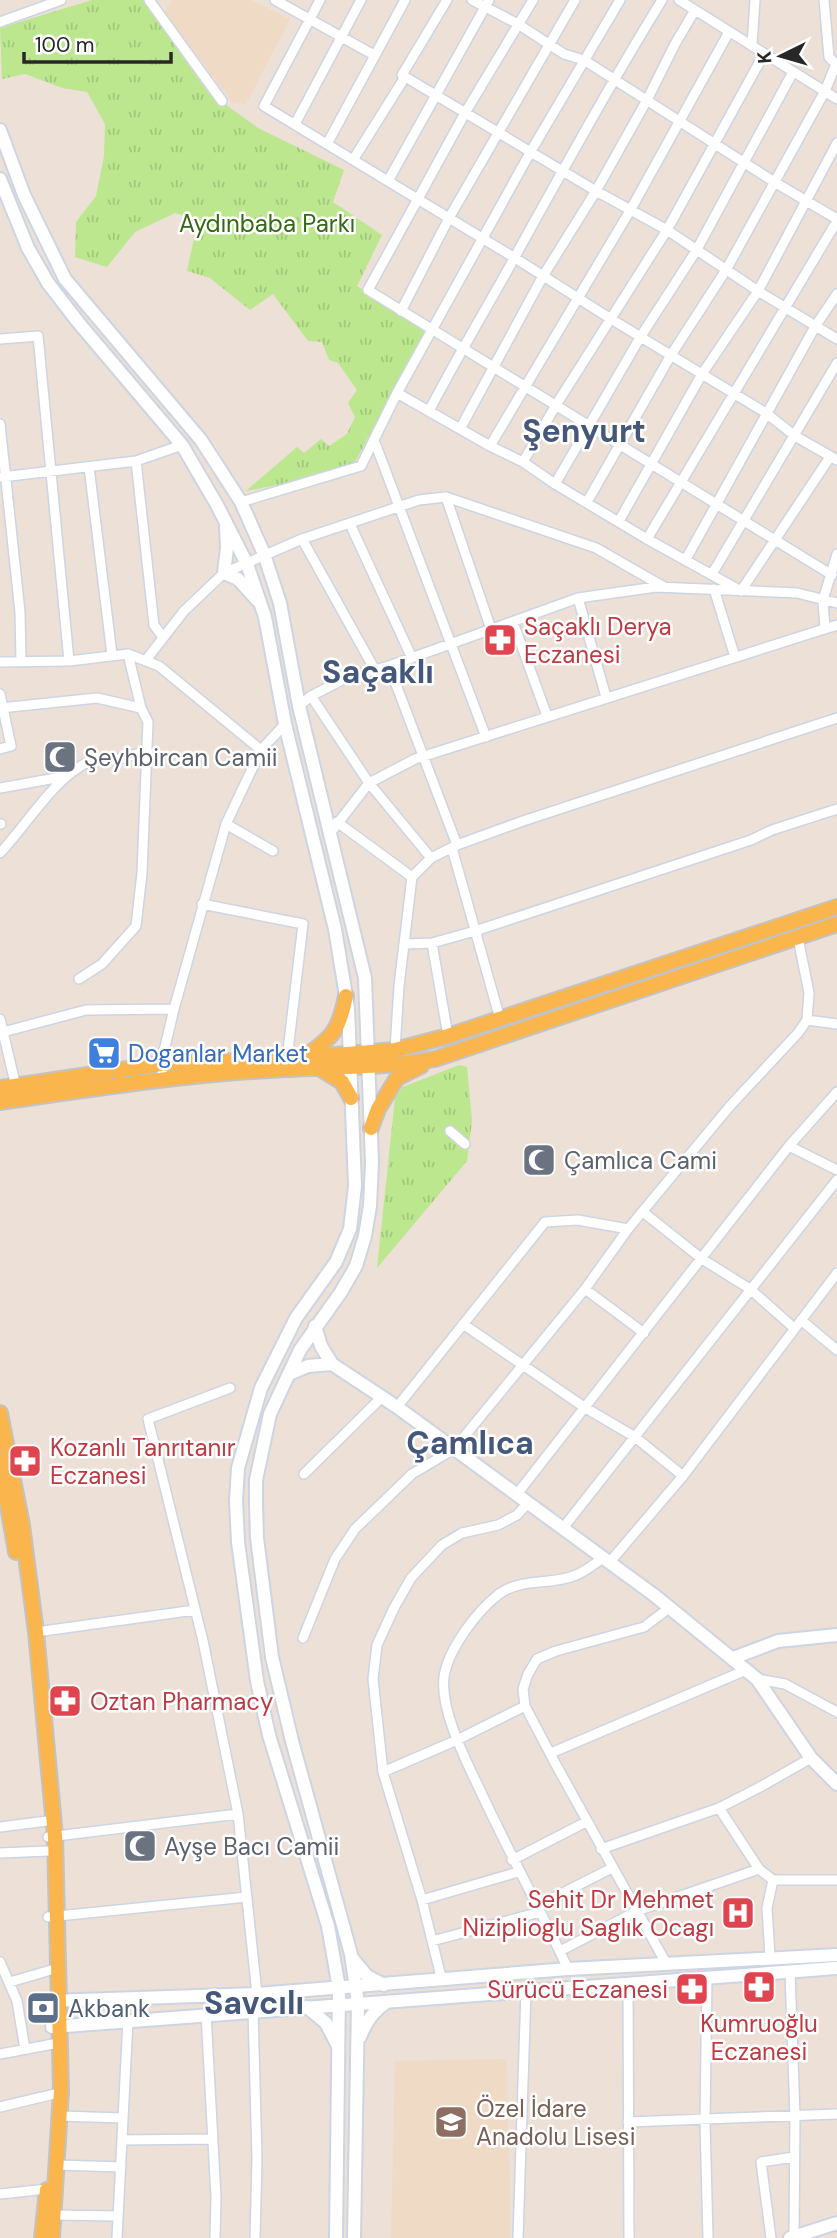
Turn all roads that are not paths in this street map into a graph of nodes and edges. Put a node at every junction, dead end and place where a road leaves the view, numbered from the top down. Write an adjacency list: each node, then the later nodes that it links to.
1 (60, 0): 19 (street)
2 (149, 0): 35 (street)
3 (320, 0): 18 (street)
4 (361, 0): 22 (street)
5 (405, 0): 26 (street)
6 (447, 0): 29 (street)
7 (472, 0): 16 (street)
8 (533, 0): 20 (street)
9 (575, 0): 23 (street)
10 (620, 0): 27 (street)
11 (662, 0): 30 (street)
12 (679, 0): 17 (street)
13 (755, 0): 24 (street)
14 (824, 0): 31 (street)
15 (280, 1): 18 (street)
16 (487, 4): 20 (street); 32 (street)
17 (695, 10): 21 (street); 34 (street)
18 (310, 18): 22 (street); 38 (street)
19 (0, 22)
20 (518, 24): 23 (street); 36 (street)
21 (729, 32): 24 (street); 37 (street)
22 (340, 36): 26 (street); 38 (street)
23 (550, 45): 27 (street); 40 (street)
24 (752, 46): 25 (street)
25 (764, 54): 28 (street); 41 (street)
26 (374, 55): 43 (street)
27 (584, 60): 30 (street); 44 (street)
28 (793, 72): 31 (street); 46 (street)
29 (405, 77): 32 (street); 45 (street)
30 (614, 79): 34 (street); 47 (street)
31 (825, 91): 33 (street); 50 (street)
32 (434, 96): 36 (street); 49 (street)
33 (837, 99)
34 (648, 100): 37 (street); 51 (street)
35 (222, 101)
36 (465, 113): 40 (street); 52 (street)
37 (681, 121): 41 (street); 54 (street)
38 (295, 124): 43 (street)
39 (0, 130): 103 (main road)
40 (500, 133): 44 (street); 55 (street)
41 (713, 142): 46 (street); 57 (street)
42 (837, 143): 53 (street)
43 (327, 144): 45 (street)
44 (531, 151): 47 (street); 58 (street)
45 (353, 160): 49 (street)
46 (744, 163): 50 (street); 59 (street)
47 (563, 171): 51 (street); 60 (street)
48 (0, 178): 91 (main road)
49 (388, 181): 52 (street)
50 (776, 183): 53 (street); 61 (street)
51 (596, 191): 54 (street); 62 (street)
52 (418, 198): 55 (street); 67 (street)
53 (805, 201): 56 (street); 63 (street)
54 (631, 209): 57 (street); 65 (street)
55 (449, 218): 58 (street); 67 (street)
56 (837, 220): 66 (street)
57 (667, 230): 59 (street); 68 (street)
58 (482, 239): 60 (street); 70 (street)
59 (696, 251): 61 (street); 71 (street)
60 (515, 258): 62 (street); 74 (street)
61 (726, 270): 63 (street); 75 (street)
62 (543, 276): 65 (street); 77 (street)
63 (758, 291): 66 (street); 78 (street)
64 (837, 294): 69 (street)
65 (578, 297): 68 (street); 79 (street)
66 (786, 307): 69 (street); 81 (street)
67 (401, 311): 70 (street)
68 (611, 319): 71 (street); 82 (street)
69 (816, 326): 72 (street); 84 (street)
70 (431, 331): 74 (street); 80 (street)
71 (641, 336): 75 (street); 86 (street)
72 (837, 338)
73 (0, 339): 98 (street)
74 (461, 348): 77 (street); 83 (street)
75 (671, 355): 78 (street); 90 (street)
76 (837, 363): 88 (street)
77 (494, 368): 79 (street); 87 (street)
78 (702, 374): 81 (street); 96 (street)
79 (526, 387): 82 (street); 92 (street)
80 (397, 393): 83 (street); 89 (street)
81 (735, 394): 84 (street); 100 (street)
82 (556, 405): 86 (street); 95 (street)
83 (429, 411): 87 (street)
84 (766, 413): 88 (street); 105 (street)
85 (0, 424): 99 (street)
86 (589, 424): 90 (street); 101 (street)
87 (460, 429): 92 (street)
88 (795, 436): 93 (street); 108 (street)
89 (374, 440): 103 (street); 106 (street)
90 (621, 444): 96 (street); 104 (street)
91 (182, 445): 94 (street); 109 (main road)
92 (490, 446): 95 (street)
93 (833, 459): 113 (street)
94 (136, 461): 97 (street); 132 (street)
95 (523, 462): 101 (street)
96 (651, 463): 100 (street); 107 (street)
97 (89, 467): 98 (street); 135 (street)
98 (51, 472): 99 (street); 138 (street)
99 (2, 477): 140 (street)
100 (681, 481): 105 (street); 112 (street)
101 (555, 484): 104 (street)
102 (446, 497): 106 (street); 121 (street); 130 (street)
103 (241, 502): 114 (main road)
104 (587, 502): 107 (street)
105 (716, 503): 108 (street); 116 (street)
106 (398, 507): 110 (street); 133 (street)
107 (619, 521): 112 (street)
108 (743, 521): 113 (street); 119 (street)
109 (226, 523): 117 (main road); 118 (main road)
110 (350, 524): 111 (street); 137 (street)
111 (302, 539): 114 (street); 143 (street)
112 (647, 539): 116 (street)
113 (775, 542): 120 (street); 123 (street)
114 (264, 554): 117 (street); 147 (main road)
115 (837, 554): 120 (street)
116 (686, 559): 119 (street)
117 (247, 564): 118 (street); 127 (main road)
118 (224, 573): 127 (main road); 132 (street)
119 (712, 574): 123 (street)
120 (831, 575): 125 (street)
121 (664, 587): 122 (street); 124 (street)
122 (713, 589): 123 (street); 136 (street)
123 (741, 591): 125 (street)
124 (578, 598): 128 (street); 146 (street)
125 (823, 600): 126 (street); 131 (street)
126 (837, 603)
127 (261, 606): 152 (main road)
128 (513, 622): 130 (street); 150 (street)
129 (837, 625): 131 (street)
130 (491, 629): 133 (street)
131 (825, 629): 136 (street)
132 (163, 637): 139 (street)
133 (451, 644): 137 (street); 153 (street)
134 (128, 654): 135 (street); 139 (street); 149 (street)
135 (112, 655): 138 (street)
136 (735, 657): 146 (street)
137 (412, 658): 142 (street)
138 (69, 660): 140 (street)
139 (146, 660): 155 (street)
140 (21, 661): 141 (street)
141 (0, 662)
142 (389, 666): 143 (street); 157 (street)
143 (375, 670): 145 (street)
144 (0, 694): 148 (street)
145 (311, 696): 147 (street); 159 (street)
146 (606, 697): 150 (street)
147 (299, 706): 163 (main road)
148 (2, 707): 149 (street); 154 (street)
149 (141, 708): 156 (street)
150 (547, 716): 153 (street)
151 (837, 718): 164 (street)
152 (285, 724): 155 (street); 177 (main road)
153 (486, 737): 157 (street)
154 (0, 749)
155 (261, 750): 162 (street)
156 (148, 752): 158 (street); 176 (street)
157 (423, 757): 159 (street); 164 (street)
158 (68, 776): 160 (street); 166 (street)
159 (369, 783): 163 (street); 167 (street)
160 (0, 788)
161 (837, 808): 172 (street)
162 (226, 824): 165 (street); 169 (street)
163 (334, 827): 168 (street); 188 (main road)
164 (455, 846): 167 (street); 172 (street)
165 (273, 851)
166 (0, 853)
167 (431, 858): 168 (street)
168 (412, 877): 175 (street)
169 (202, 904): 178 (street); 187 (street)
170 (837, 908): 180 (main road)
171 (837, 924): 173 (main road)
172 (475, 931): 174 (street); 180 (street)
173 (798, 938): 181 (street); 189 (main road)
174 (432, 943): 175 (street); 184 (street)
175 (404, 944): 185 (street)
176 (79, 979)
177 (346, 996): 186 (main road); 190 (main road)
178 (174, 1009): 183 (street); 192 (street)
179 (0, 1019): 183 (street)
180 (500, 1019): 184 (main road)
181 (807, 1020): 182 (street); 204 (street)
182 (837, 1024)
183 (3, 1032): 193 (street)
184 (448, 1036): 185 (main road)
185 (395, 1050): 188 (main road)
186 (304, 1058): 187 (main road); 190 (main road)
187 (287, 1059): 192 (main road)
188 (367, 1059): 189 (main road); 190 (main road); 198 (main road)
189 (436, 1059): 198 (main road)
190 (349, 1060): 191 (main road); 196 (main road)
191 (321, 1069): 192 (main road); 196 (main road)
192 (162, 1071): 193 (main road); 197 (main road)
193 (16, 1087): 194 (main road)
194 (0, 1088)
195 (837, 1092): 201 (street)
196 (351, 1098): 275 (main road)
197 (0, 1102)
198 (371, 1128): 212 (main road)
199 (450, 1131): 200 (street)
200 (465, 1144)
201 (789, 1146): 202 (street); 206 (street)
202 (837, 1170)
203 (837, 1180): 209 (street)
204 (643, 1212): 205 (street); 206 (street)
205 (628, 1229): 208 (street); 211 (street)
206 (702, 1259): 209 (street); 214 (street)
207 (837, 1273): 210 (street)
208 (584, 1289): 214 (street); 217 (street)
209 (750, 1289): 213 (street); 224 (street)
210 (801, 1320): 213 (street); 215 (street)
211 (463, 1324): 217 (street); 221 (street)
212 (315, 1326): 216 (main road); 218 (main road)
213 (794, 1328): 228 (street)
214 (644, 1333): 222 (street)
215 (837, 1350)
216 (332, 1364): 218 (main road); 220 (main road)
217 (523, 1365): 222 (street); 225 (street)
218 (289, 1374): 270 (main road)
219 (230, 1388): 235 (street)
220 (382, 1397): 221 (main road); 227 (street)
221 (397, 1407): 225 (main road)
222 (584, 1407): 224 (street); 229 (street)
223 (0, 1413): 236 (main road)
224 (635, 1437): 228 (street); 232 (street)
225 (454, 1449): 229 (main road); 238 (street)
226 (0, 1461): 231 (main road)
227 (303, 1474)
228 (683, 1476): 233 (street)
229 (517, 1494): 230 (main road)
230 (528, 1503): 232 (main road); 247 (street)
231 (6, 1521): 251 (main road)
232 (563, 1528): 233 (main road)
233 (606, 1561): 234 (main road); 244 (street)
234 (669, 1608): 239 (main road); 242 (street)
235 (195, 1609): 236 (street); 250 (street)
236 (36, 1632): 254 (main road)
237 (837, 1635): 239 (main road)
238 (303, 1638)
239 (733, 1658): 240 (main road)
240 (746, 1670): 241 (main road); 245 (street)
241 (757, 1679): 243 (street); 246 (main road)
242 (525, 1706): 244 (street); 245 (street)
243 (837, 1712)
244 (457, 1740): 247 (street); 257 (street)
245 (551, 1753): 252 (street)
246 (811, 1758): 248 (main road); 249 (street)
247 (383, 1772): 264 (street)
248 (837, 1784)
249 (719, 1808): 255 (street); 259 (street)
250 (238, 1814): 254 (street); 263 (street)
251 (47, 1821): 253 (street); 254 (main road)
252 (586, 1822): 255 (street); 257 (street)
253 (0, 1827)
254 (50, 1841): 256 (street); 267 (main road)
255 (601, 1849): 258 (street)
256 (0, 1853)
257 (512, 1860): 260 (street)
258 (612, 1868): 265 (street); 266 (street)
259 (759, 1869): 261 (street); 266 (street)
260 (519, 1872): 264 (street); 265 (street)
261 (773, 1880): 262 (street); 272 (street)
262 (837, 1881)
263 (247, 1897): 267 (street); 289 (street)
264 (422, 1900): 268 (street)
265 (539, 1909): 268 (street); 269 (street)
266 (637, 1911): 269 (street); 274 (street)
267 (52, 1917): 278 (main road); 291 (main road)
268 (432, 1941): 281 (street)
269 (560, 1951): 277 (street)
270 (351, 1954): 284 (main road); 286 (main road)
271 (837, 1955): 272 (main road)
272 (770, 1957): 274 (main road)
273 (0, 1962): 282 (street)
274 (666, 1963): 277 (main road)
275 (336, 1964): 285 (main road); 287 (main road)
276 (837, 1968): 279 (main road)
277 (568, 1969): 281 (main road)
278 (51, 1970): 282 (street); 291 (main road)
279 (790, 1971): 280 (main road); 308 (street)
280 (707, 1977): 283 (main road); 310 (street)
281 (443, 1981): 284 (main road)
282 (10, 1982): 301 (street)
283 (628, 1983): 288 (main road); 311 (street)
284 (384, 1986): 286 (main road)
285 (340, 1988): 286 (main road); 287 (main road); 293 (main road)
286 (356, 1988): 292 (main road)
287 (314, 1990): 289 (main road)
288 (526, 1990): 290 (main road); 330 (street)
289 (257, 1994): 291 (main road)
290 (390, 2000): 292 (main road); 299 (main road)
291 (55, 2001): 298 (main road)
292 (358, 2003): 293 (main road); 299 (main road)
293 (341, 2004): 294 (main road); 302 (main road)
294 (307, 2007): 295 (main road); 302 (main road)
295 (253, 2011): 296 (main road); 327 (street)
296 (206, 2014): 297 (main road); 312 (street)
297 (128, 2020): 298 (main road); 309 (street)
298 (56, 2027): 300 (main road); 307 (main road)
299 (358, 2043): 329 (main road)
300 (53, 2044): 301 (street); 304 (main road)
301 (25, 2049): 303 (street)
302 (340, 2053): 328 (main road)
303 (0, 2054)
304 (54, 2094): 305 (street); 317 (main road)
305 (0, 2107)
306 (837, 2114): 308 (street)
307 (60, 2116): 309 (street); 315 (main road)
308 (794, 2117): 310 (street); 314 (street)
309 (123, 2118): 313 (street)
310 (705, 2121): 311 (street); 332 (street)
311 (628, 2122): 331 (street)
312 (213, 2139): 313 (street); 326 (street)
313 (122, 2140): 316 (street)
314 (794, 2157): 322 (street); 333 (street)
315 (58, 2165): 316 (street); 319 (main road)
316 (121, 2167): 320 (street)
317 (47, 2189): 318 (street); 323 (main road)
318 (0, 2194)
319 (55, 2216): 320 (street); 324 (main road)
320 (118, 2216): 325 (street)
321 (837, 2223): 322 (main road)
322 (792, 2237)
323 (42, 2238)
324 (52, 2238)
325 (117, 2238)
326 (215, 2238)
327 (254, 2238)
328 (336, 2238)
329 (354, 2238)
330 (518, 2238)
331 (629, 2238)
332 (708, 2238)
333 (771, 2238)

